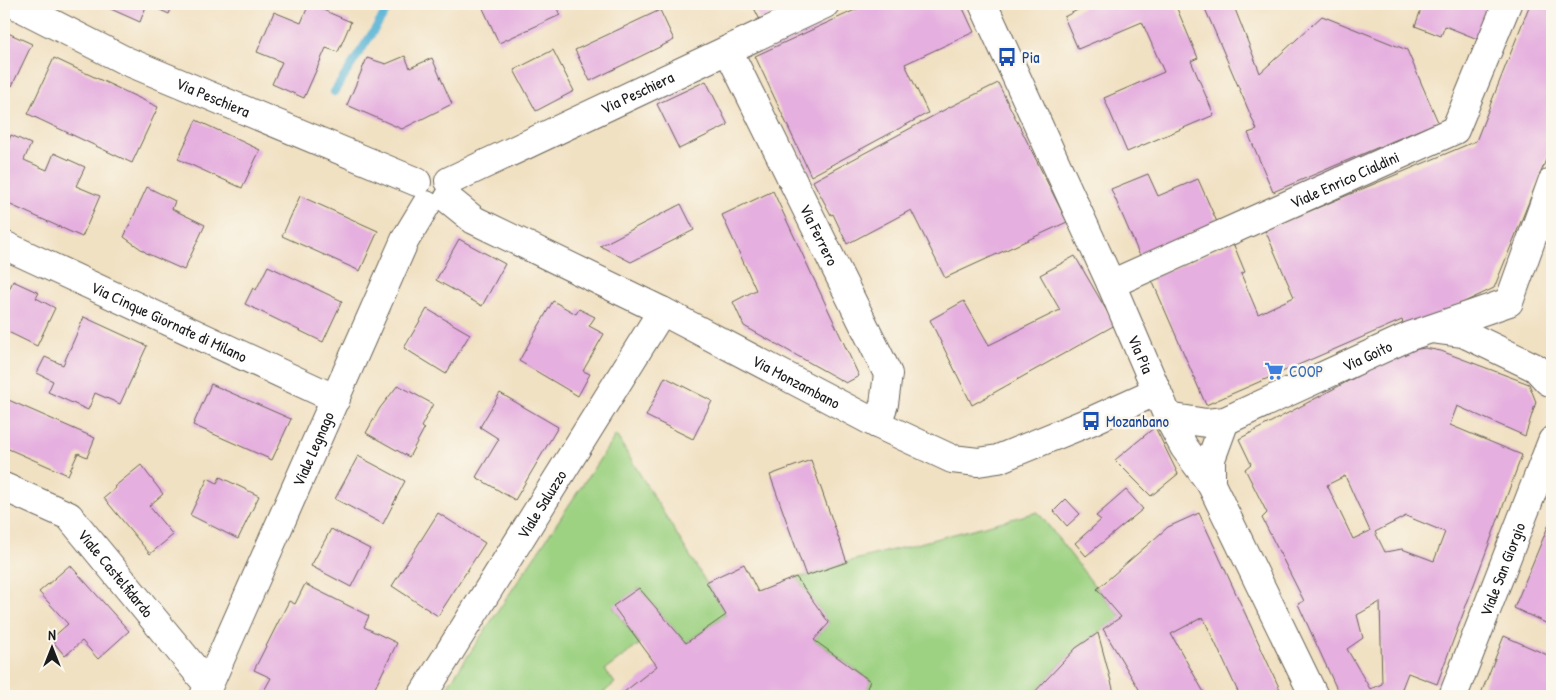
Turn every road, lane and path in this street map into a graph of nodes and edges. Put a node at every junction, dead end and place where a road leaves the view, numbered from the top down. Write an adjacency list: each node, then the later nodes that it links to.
1 (14, 4): 7 (street, Via Peschiera)
2 (825, 4): 5 (street, Via Peschiera)
3 (983, 4): 9 (street, Via Pia)
4 (1507, 4): 9 (street, Viale Enrico Cialdini)
5 (728, 50): 7 (street, Via Peschiera); 17 (street, Via Ferrero)
6 (1552, 182): 11 (street, Via Goito)
7 (435, 192): 10 (street, Via Monzambano); 14 (street, Viale Legnago)
8 (4, 245): 14 (street, Via Cinque Giornate di Milano)
9 (1111, 284): 13 (street, Via Pia)
10 (662, 311): 17 (street, Via Monzambano); 22 (street, Viale Saluzzo)
11 (1428, 329): 12 (street); 16 (street, Via Goito)
12 (1552, 383)
13 (1157, 390): 15 (street, Via Pia); 17 (street, Via Monzambano)
14 (336, 399): 21 (street, Viale Legnago)
15 (1168, 417): 16 (street, Via Goito); 19 (street, Via Pia)
16 (1225, 421): 19 (street)
17 (877, 424)
18 (1552, 441): 24 (street, Viale San Giorgio)
19 (1211, 484): 23 (street, Via Pia)
20 (4, 487): 21 (street, Viale Castelfidardo)
21 (206, 691)
22 (422, 696)
23 (1314, 696)
24 (1453, 696)

